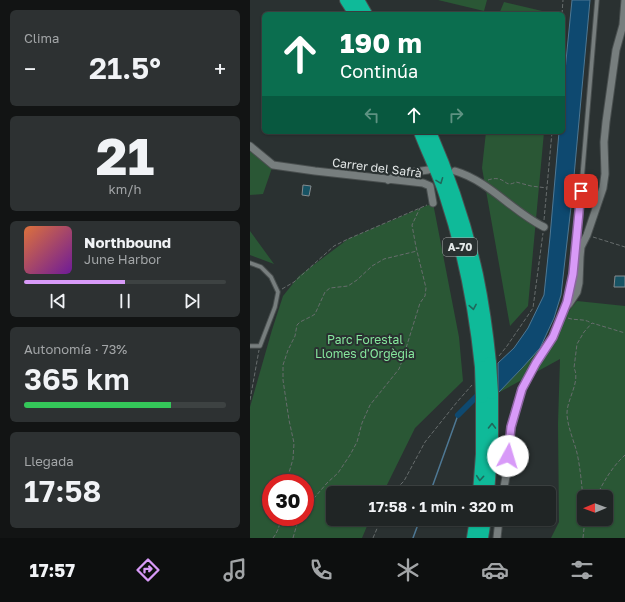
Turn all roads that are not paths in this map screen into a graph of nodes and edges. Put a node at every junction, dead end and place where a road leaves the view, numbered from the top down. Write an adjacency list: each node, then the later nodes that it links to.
1 (346, 0): 5 (highway)
2 (358, 0): 6 (highway)
3 (597, 0): 16 (lane)
4 (625, 0): 16 (street)
5 (354, 12)
6 (365, 12)
7 (421, 134): 18 (highway, A-70, one-way to 18)
8 (431, 134): 18 (highway, A-70)
9 (250, 146): 12 (street, Carrer del Safrà)
10 (428, 170): 12 (street)
11 (455, 171): 14 (street)
12 (388, 180): 13 (street, Carrer del Safrà)
13 (433, 203)
14 (544, 227)
15 (250, 263): 17 (lane)
16 (566, 307): 22 (street)
17 (250, 346)
18 (489, 363): 19 (highway, A-70, bridge)
19 (487, 395): 20 (highway, A-70, one-way to 20); 21 (highway, A-70, one-way to 19)
20 (480, 486)
21 (489, 486)
22 (504, 486)
23 (475, 526): 26 (highway)
24 (484, 526): 27 (highway)
25 (498, 526): 28 (street)
26 (473, 538)
27 (482, 538)
28 (496, 538)

